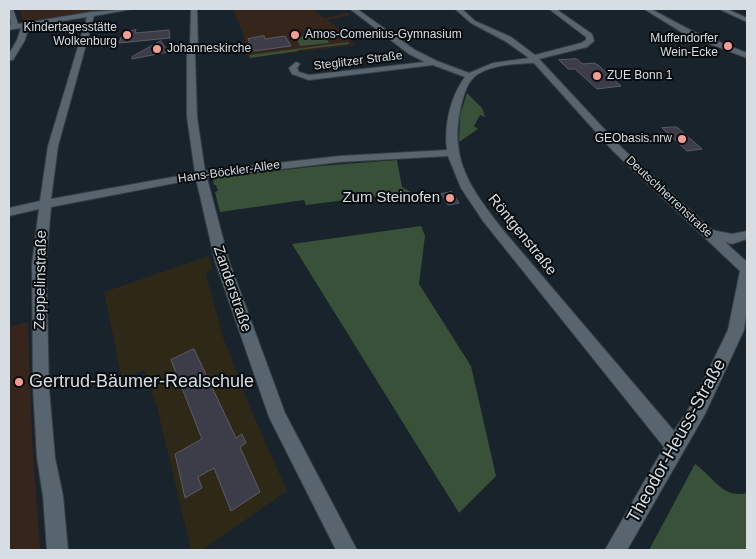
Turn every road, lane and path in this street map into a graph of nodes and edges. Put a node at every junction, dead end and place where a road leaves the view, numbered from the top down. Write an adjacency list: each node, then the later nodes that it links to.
1 (10, 9): 12 (street)
2 (129, 9): 9 (street)
3 (194, 9): 22 (street, Zanderstraße)
4 (352, 9): 18 (street)
5 (458, 9): 17 (street, Deutschherrenstraße)
6 (552, 9): 17 (street)
7 (647, 9): 14 (street)
8 (722, 9): 10 (street)
9 (91, 14): 11 (street); 23 (street, Zeppelinstraße)
10 (747, 20)
11 (26, 24): 12 (street); 16 (street)
12 (12, 27)
13 (747, 45): 14 (street)
14 (735, 51): 15 (street)
15 (747, 56)
16 (10, 58)
17 (535, 59): 20 (street); 25 (street, Deutschherrenstraße)
18 (434, 63): 19 (street, Steglitzer Straße); 20 (street)
19 (296, 64)
20 (470, 76): 21 (street, Röntgenstraße)
21 (452, 153): 22 (street, Hans-Böckler-Allee); 29 (street, Röntgenstraße)
22 (200, 175): 23 (street, Hans-Böckler-Allee); 31 (street, Zanderstraße)
23 (44, 204): 24 (street, Hans-Böckler-Allee); 30 (street, Zeppelinstraße)
24 (9, 212)
25 (708, 233): 26 (street); 27 (street, Deutschherrenstraße)
26 (747, 235)
27 (747, 268): 28 (street, Theodor-Heuss-Straße)
28 (742, 329): 29 (street, Theodor-Heuss-Straße)
29 (675, 446): 32 (street, Theodor-Heuss-Straße)
30 (57, 550)
31 (347, 550)
32 (616, 550)

